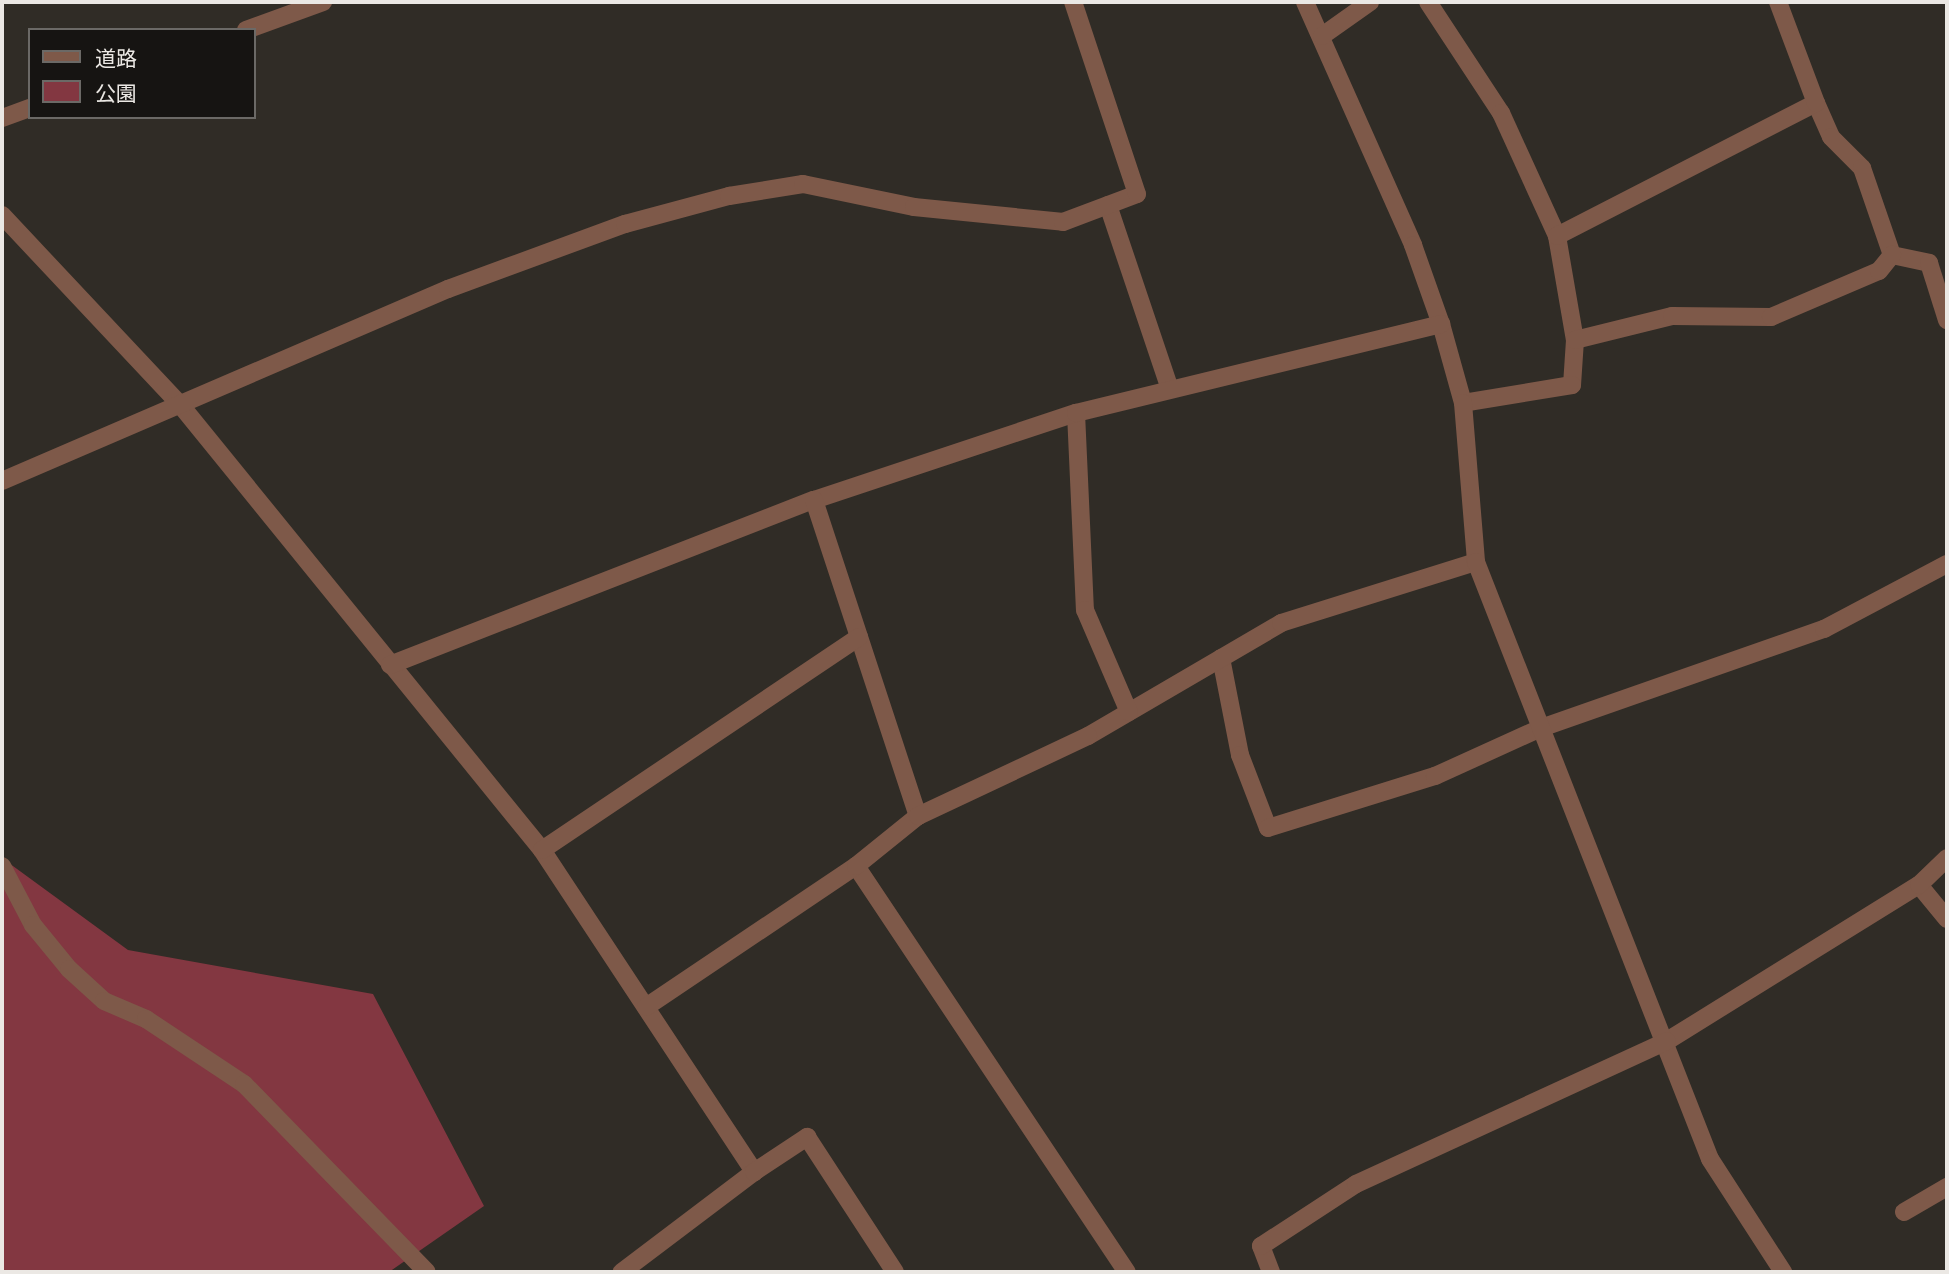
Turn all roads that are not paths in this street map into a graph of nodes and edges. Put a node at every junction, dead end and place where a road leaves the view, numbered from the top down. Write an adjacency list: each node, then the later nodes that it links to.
1 (323, 2): 7 (street)
2 (1073, 2): 12 (street)
3 (1305, 2): 8 (street)
4 (1370, 2): 8 (street)
5 (1428, 2): 14 (street)
6 (1778, 2): 9 (street)
7 (252, 28)
8 (1322, 36): 17 (street)
9 (1816, 103): 14 (street); 15 (street)
10 (28, 109): 11 (street)
11 (2, 118)
12 (1108, 205): 19 (street); 21 (street)
13 (2, 215): 21 (street)
14 (1558, 236): 18 (street)
15 (1892, 255): 16 (street); 18 (street)
16 (1947, 320)
17 (1441, 324): 19 (street); 20 (street)
18 (1575, 340): 20 (street)
19 (1170, 389): 22 (street)
20 (1464, 403): 25 (street)
21 (183, 408): 23 (street); 29 (street)
22 (1076, 413): 24 (street); 30 (street)
23 (2, 481)
24 (814, 500): 27 (street); 29 (street)
25 (1476, 562): 28 (street); 31 (street)
26 (1947, 564): 31 (street)
27 (859, 637): 32 (street); 33 (street)
28 (1221, 658): 30 (street); 31 (street)
29 (390, 665): 33 (street)
30 (1129, 712): 32 (street)
31 (1541, 728): 40 (street)
32 (918, 816): 36 (street)
33 (542, 850): 39 (street)
34 (1947, 858): 37 (street)
35 (2, 866): 44 (street)
36 (856, 866): 39 (street); 47 (street)
37 (1919, 885): 38 (street); 40 (street)
38 (1947, 919)
39 (646, 1007): 41 (street)
40 (1667, 1041): 48 (street); 49 (street)
41 (754, 1172): 45 (street); 46 (street)
42 (1947, 1187): 43 (street)
43 (1904, 1212)
44 (427, 1272)
45 (622, 1272)
46 (895, 1272)
47 (1127, 1272)
48 (1271, 1272)
49 (1783, 1272)

